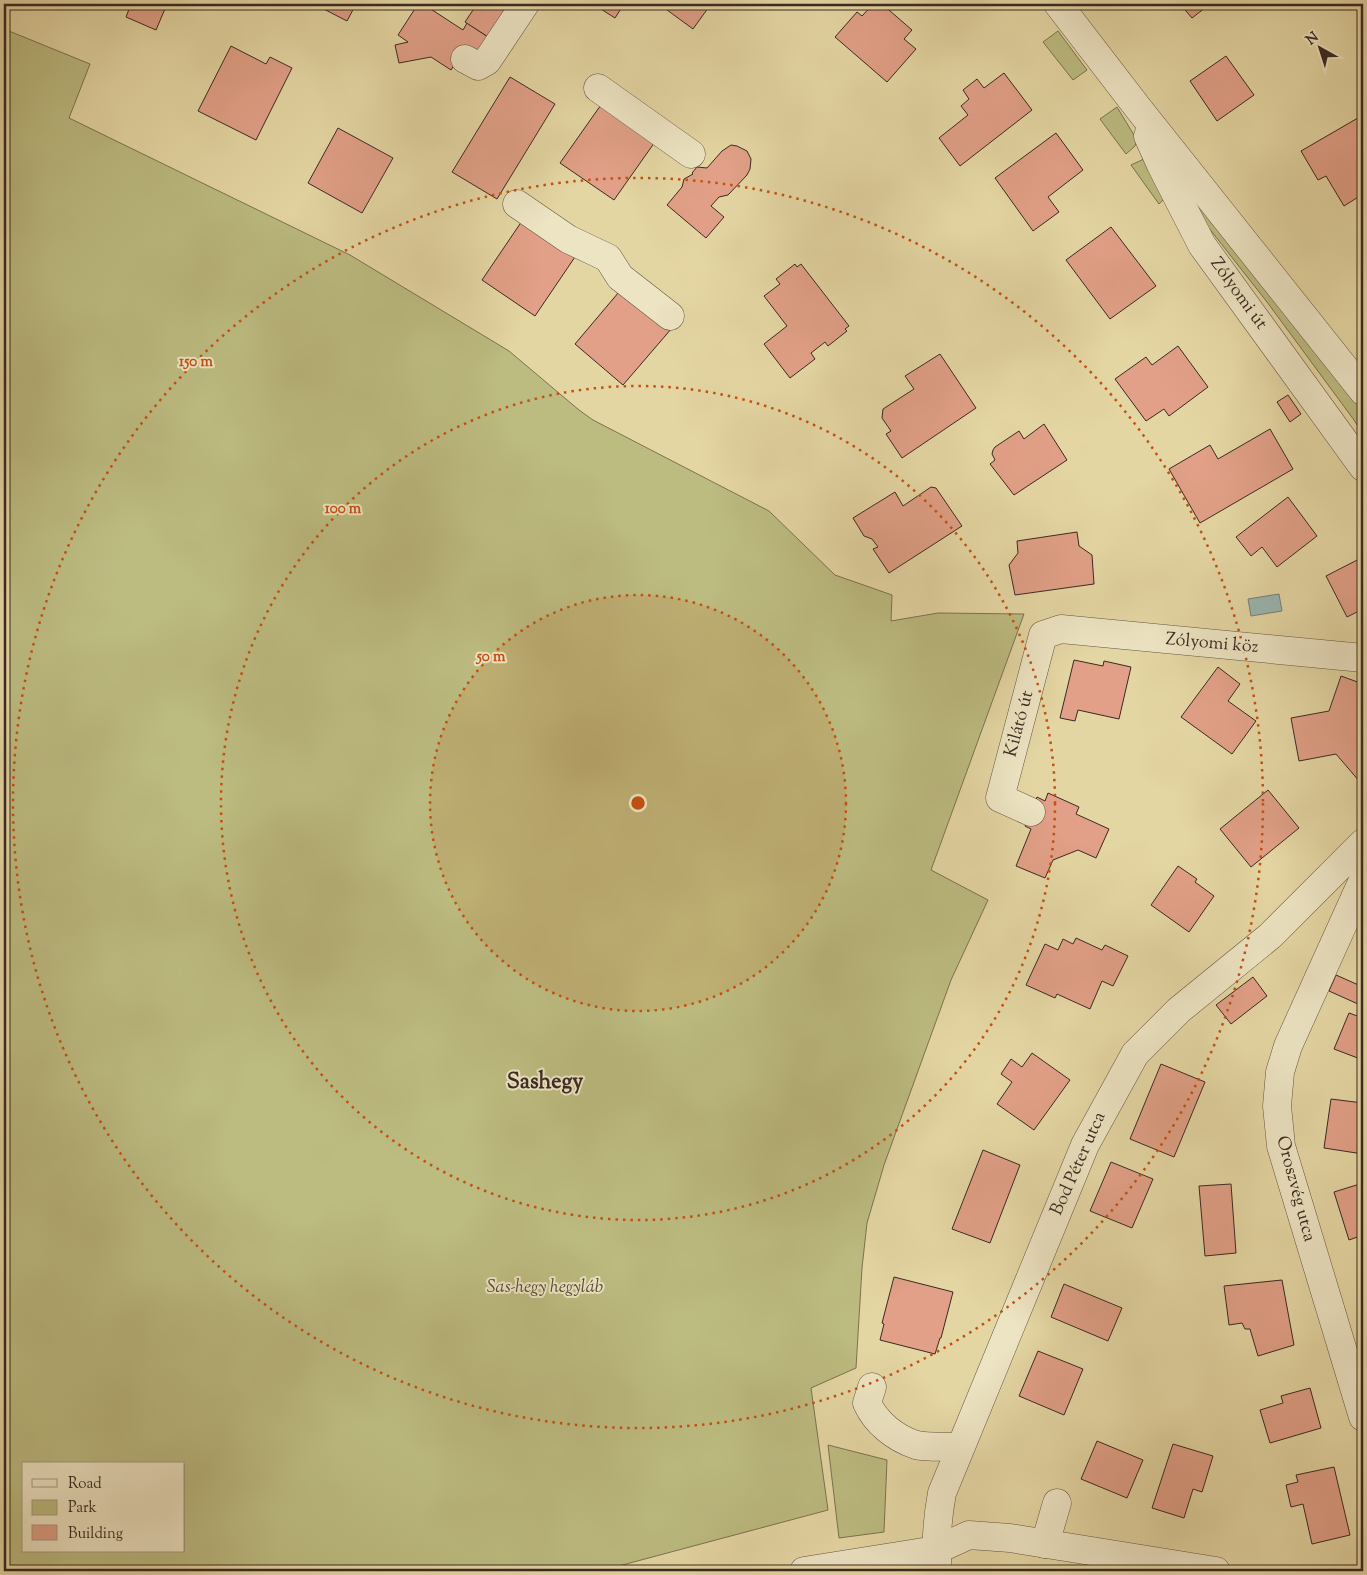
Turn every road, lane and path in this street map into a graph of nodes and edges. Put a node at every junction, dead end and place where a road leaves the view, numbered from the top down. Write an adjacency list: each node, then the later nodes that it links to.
1 (525, 4): 3 (street)
2 (1058, 4): 5 (street, Zólyomi út)
3 (465, 59)
4 (598, 88): 6 (street)
5 (1138, 108): 9 (street, Zólyomi út); 10 (street, Zólyomi út)
6 (691, 154)
7 (517, 204): 8 (street)
8 (670, 316)
9 (1363, 391)
10 (1363, 467)
11 (1061, 629): 12 (street, Zólyomi köz); 13 (street, Kilátó út)
12 (1363, 658)
13 (1030, 812)
14 (1363, 843): 18 (street, Bod Péter utca)
15 (1363, 880): 17 (street, Oroszvég utca)
16 (872, 1387): 18 (street)
17 (1363, 1418)
18 (960, 1447): 21 (street, Bod Péter utca)
19 (1058, 1502): 20 (street)
20 (1045, 1544): 21 (street); 23 (street)
21 (937, 1561): 22 (street)
22 (804, 1571)
23 (1216, 1571)

